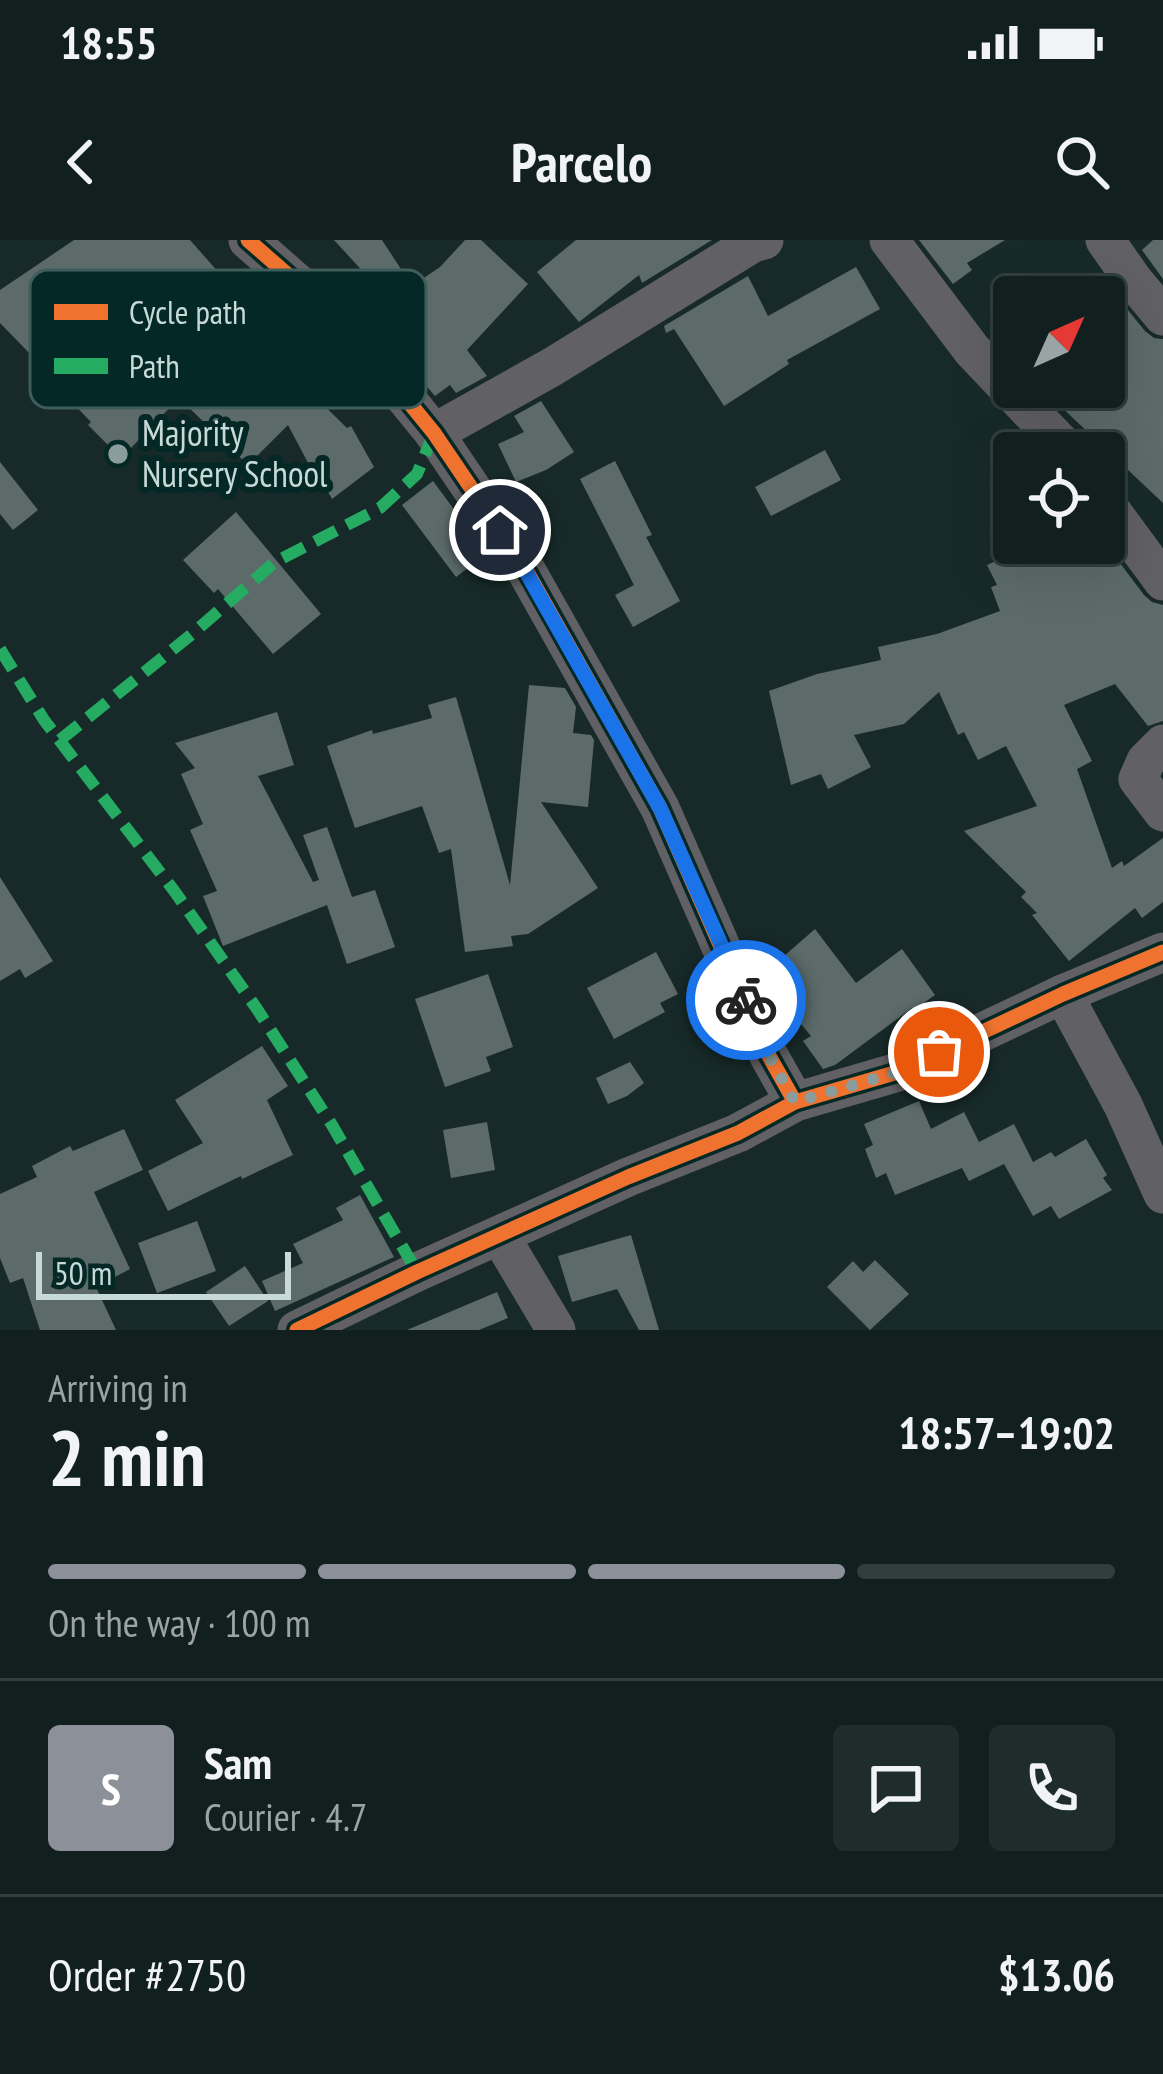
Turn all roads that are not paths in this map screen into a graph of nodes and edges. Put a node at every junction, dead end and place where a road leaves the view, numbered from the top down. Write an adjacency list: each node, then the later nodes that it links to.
1 (248, 240): 5 (street)
2 (889, 240): 8 (street)
3 (1106, 240): 6 (street)
4 (756, 241): 9 (street)
5 (282, 270)
6 (1163, 316)
7 (412, 408): 9 (street)
8 (1050, 432)
9 (434, 433): 16 (street)
10 (1125, 529): 11 (street)
11 (1163, 581)
12 (1163, 744): 13 (street)
13 (1163, 812)
14 (1163, 952): 15 (street)
15 (1063, 994): 16 (street); 17 (street)
16 (795, 1102): 18 (street)
17 (1163, 1194)
18 (500, 1236): 19 (street); 20 (street)
19 (297, 1330)
20 (556, 1330)

